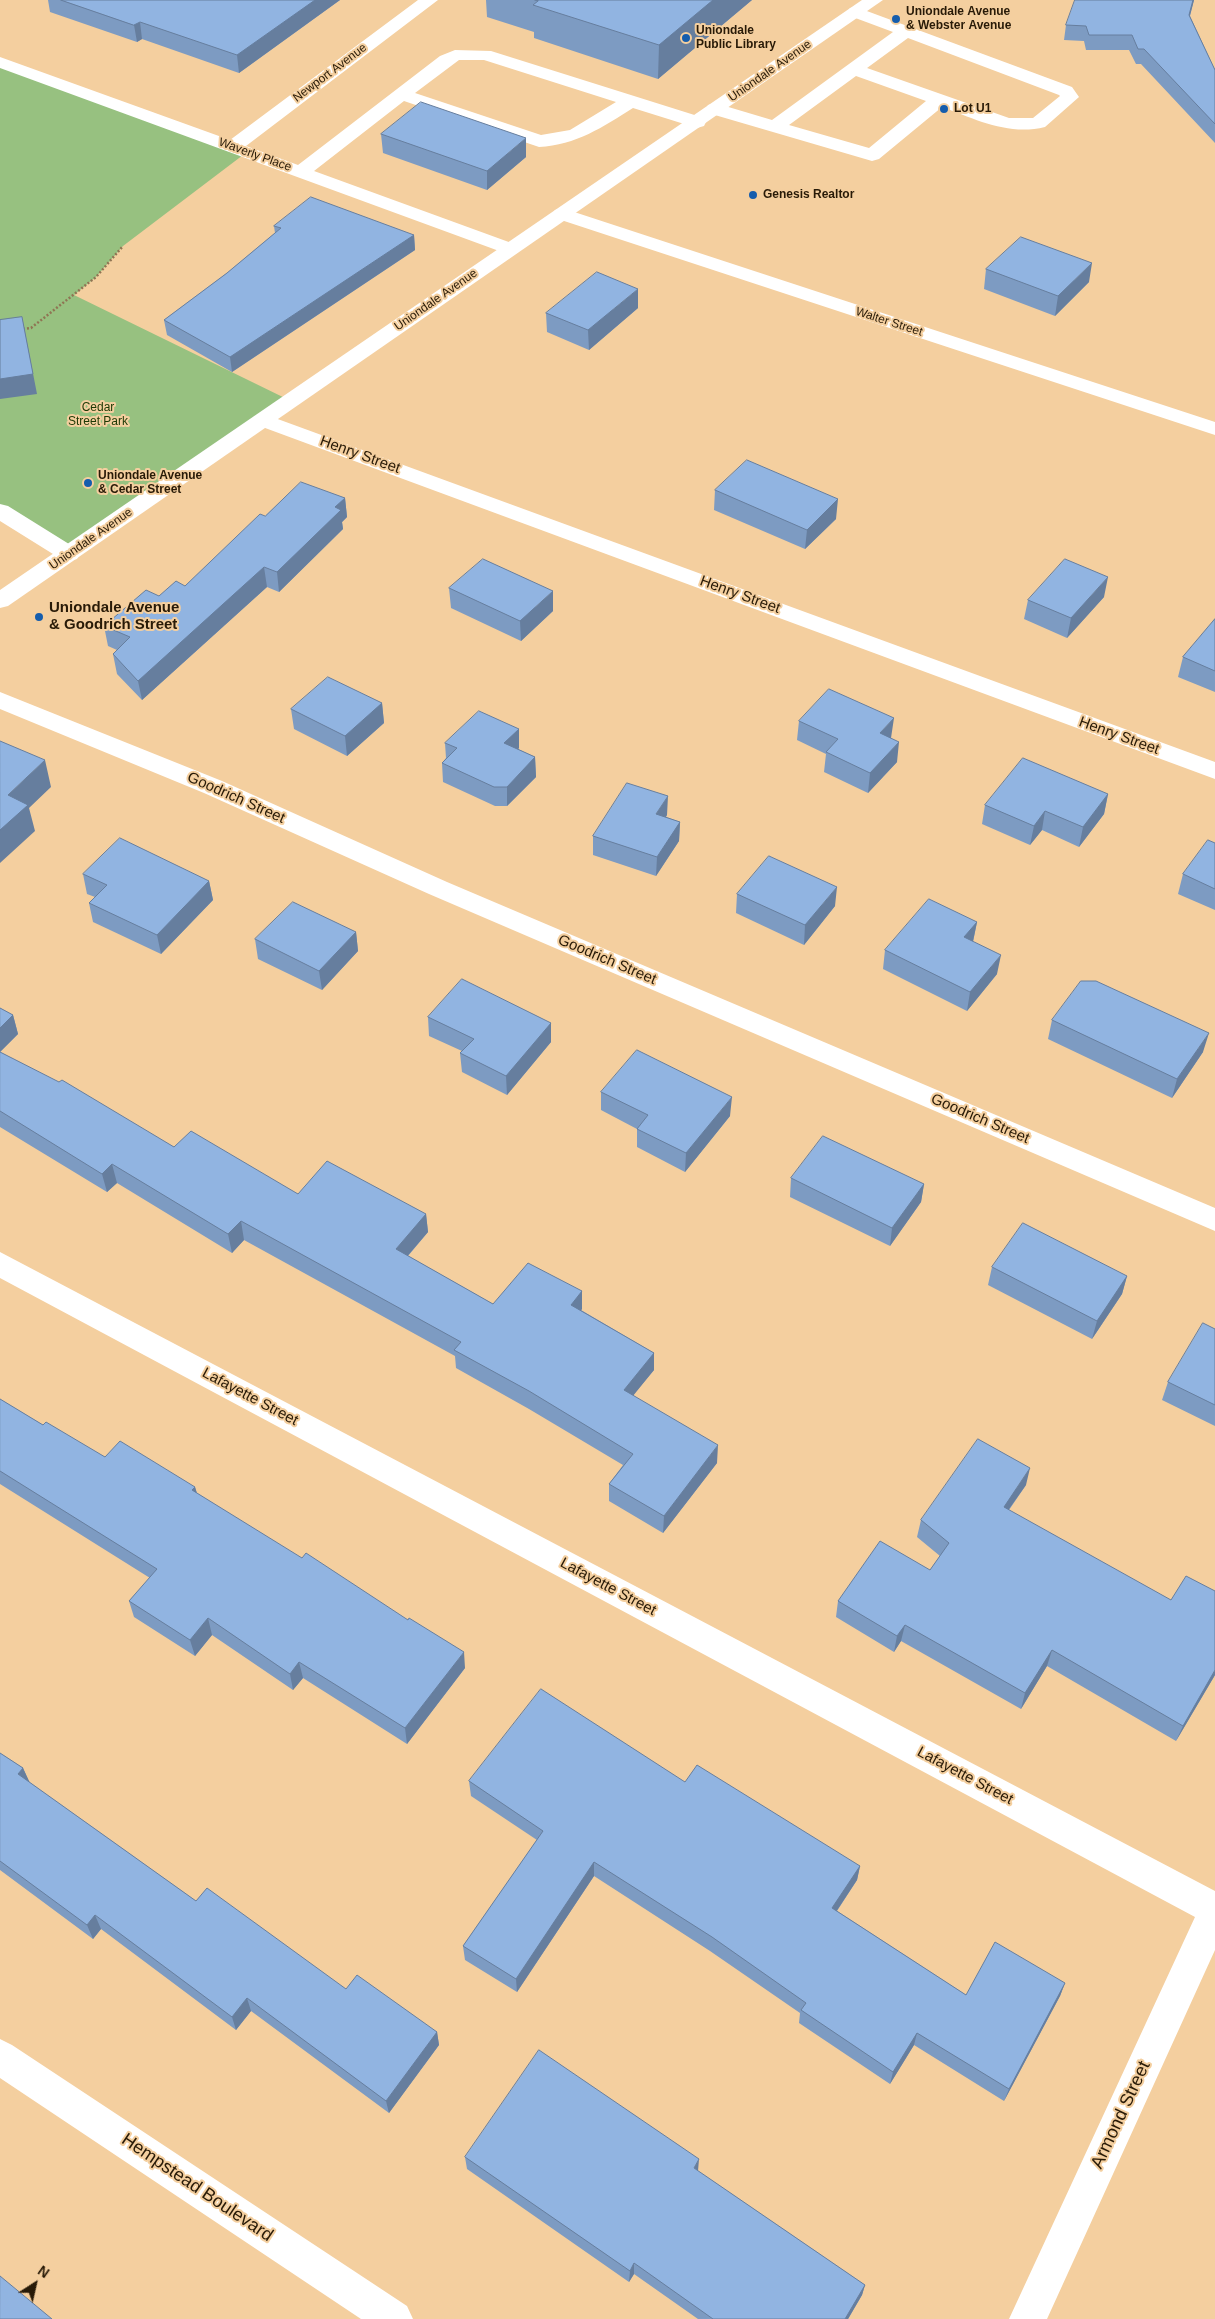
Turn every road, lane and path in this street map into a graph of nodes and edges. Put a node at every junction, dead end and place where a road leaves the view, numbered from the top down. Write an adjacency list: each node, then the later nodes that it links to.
1 (429, 0): 13 (street, Newport Avenue)
2 (874, 0): 3 (street, Uniondale Avenue)
3 (856, 12): 4 (street); 10 (street, Uniondale Avenue)
4 (906, 31): 6 (street); 9 (street)
5 (0, 62): 13 (street, Waverly Place)
6 (852, 69): 9 (street); 12 (street)
7 (401, 94): 8 (street); 8 (street); 14 (street)
8 (631, 101): 11 (street)
9 (938, 101): 12 (street)
10 (715, 109): 11 (street, Uniondale Avenue); 12 (street)
11 (697, 122): 15 (street, Uniondale Avenue)
12 (775, 127)
13 (232, 147): 14 (street, Waverly Place)
14 (300, 172): 17 (street, Waverly Place)
15 (562, 214): 17 (street, Uniondale Avenue); 20 (street, Walter Street)
16 (123, 246): 18 (path)
17 (510, 249): 19 (street, Uniondale Avenue)
18 (16, 330)
19 (264, 420): 22 (street, Uniondale Avenue); 25 (street, Henry Street)
20 (1215, 429)
21 (0, 511): 22 (street)
22 (69, 554): 23 (street, Uniondale Avenue)
23 (0, 601)
24 (0, 700): 26 (street, Goodrich Street)
25 (1215, 771)
26 (1215, 1220)
27 (0, 1264): 28 (street, Lafayette Street)
28 (1215, 1910): 31 (street, Armond Street)
29 (0, 2057): 30 (street, Hempstead Boulevard)
30 (394, 2319)
31 (1028, 2319)

